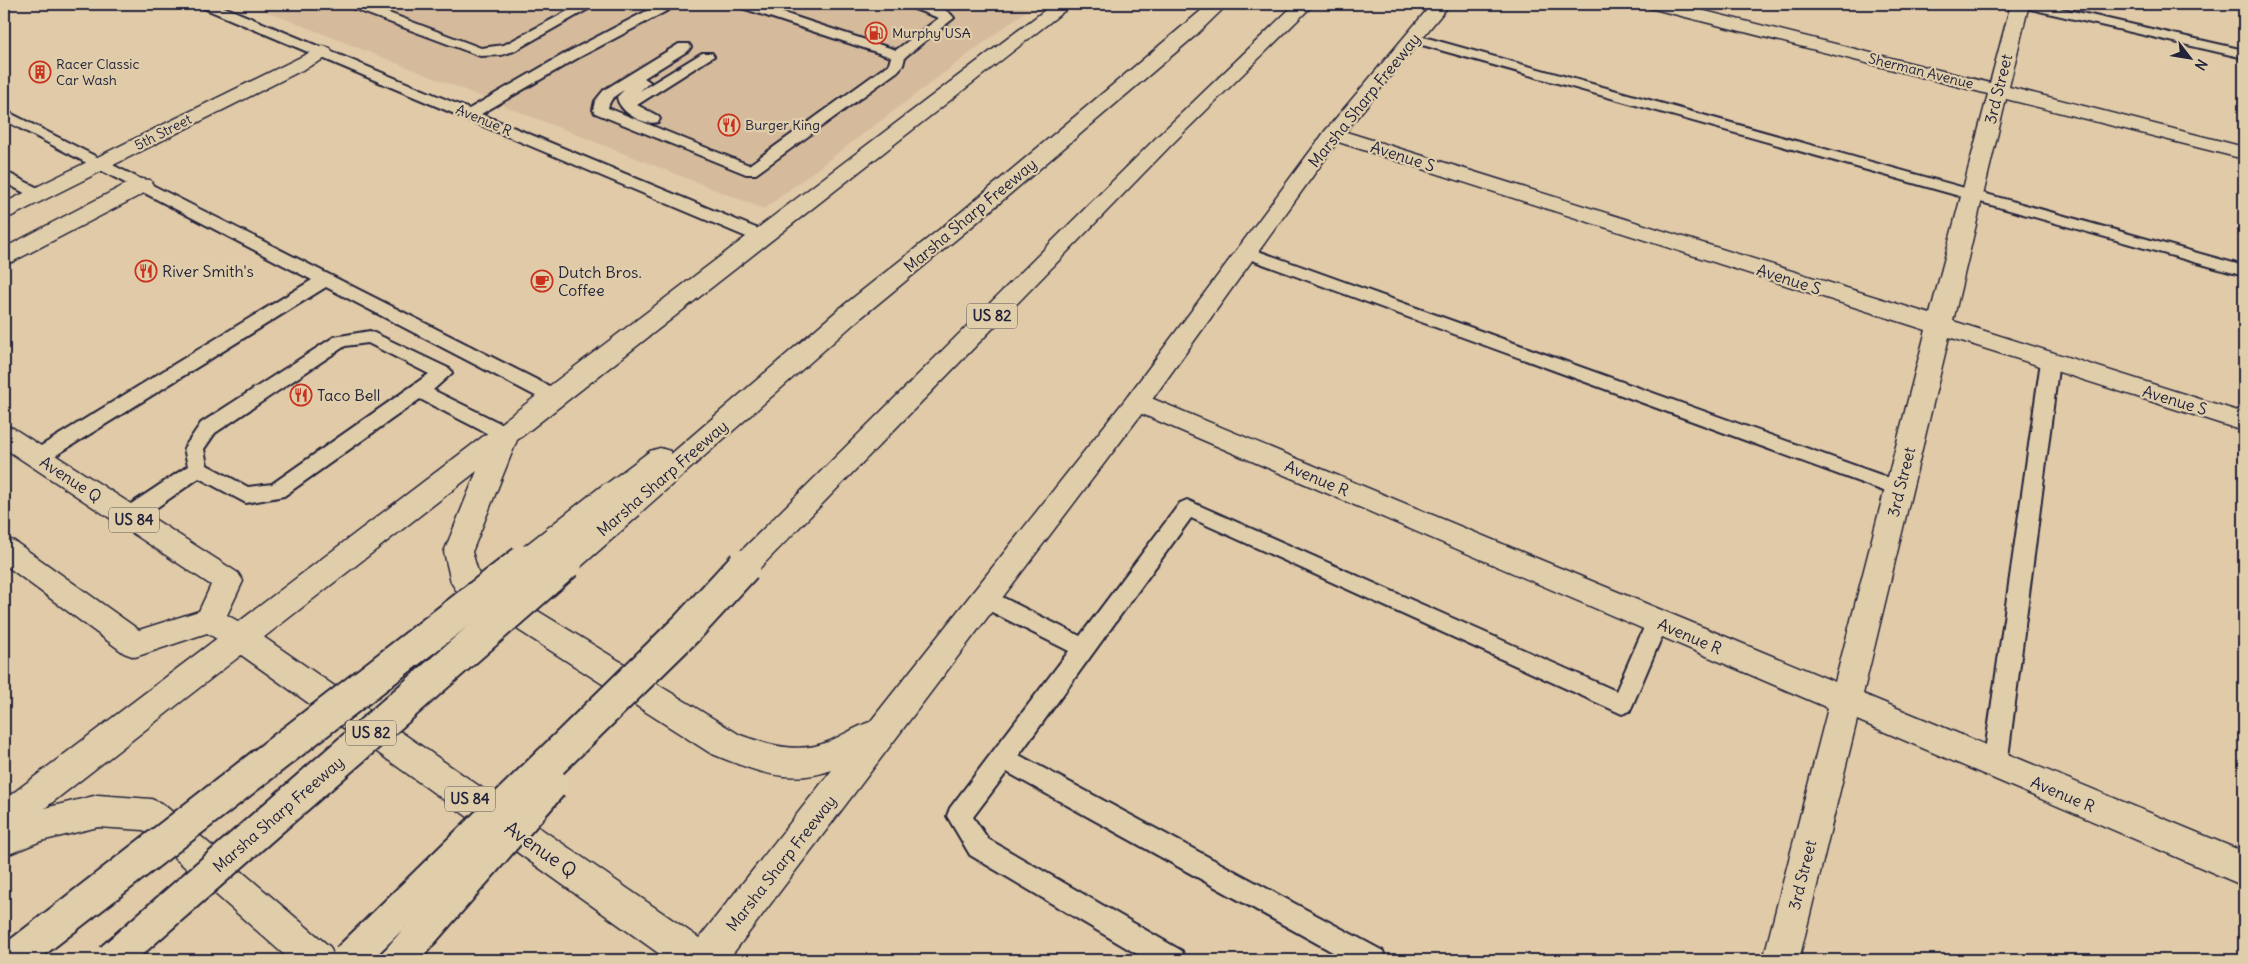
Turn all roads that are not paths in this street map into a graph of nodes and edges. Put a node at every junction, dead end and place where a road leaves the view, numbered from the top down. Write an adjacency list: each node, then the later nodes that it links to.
1 (206, 4): 18 (lane, Avenue R)
2 (354, 4): 3 (lane)
3 (590, 4)
4 (669, 4): 24 (lane)
5 (744, 4): 20 (lane)
6 (914, 4): 20 (lane)
7 (1199, 4): 16 (main road)
8 (1219, 4): 16 (main road, Marsha Sharp Freeway / US 82)
9 (1305, 4): 21 (main road, US 82)
10 (1322, 4): 21 (main road)
11 (1441, 4): 17 (main road, Marsha Sharp Freeway)
12 (1656, 4): 22 (main road, Sherman Avenue)
13 (2020, 4): 22 (main road, 3rd Street)
14 (2026, 4): 19 (lane)
15 (1054, 5): 34 (main road)
16 (1189, 31): 50 (main road, Marsha Sharp Freeway / US 82)
17 (1413, 38): 25 (main road, Marsha Sharp Freeway); 32 (lane)
18 (323, 52): 24 (lane, Avenue R); 28 (main road, 5th Street)
19 (2244, 54)
20 (898, 55): 27 (lane)
21 (1241, 66): 56 (main road, US 82, bridge)
22 (1998, 91): 26 (main road, Sherman Avenue); 32 (main road, 3rd Street)
23 (4, 114): 28 (lane)
24 (470, 114): 34 (lane, Avenue R)
25 (1333, 134): 35 (main road, Marsha Sharp Freeway); 39 (main road, Avenue S)
26 (2244, 152)
27 (775, 153): 27 (lane)
28 (100, 163): 30 (lane); 31 (main road, 5th Street)
29 (6, 179): 31 (lane)
30 (142, 185): 36 (main road); 38 (lane)
31 (38, 194): 33 (main road, 5th Street)
32 (1972, 195): 37 (lane); 39 (main road, 3rd Street)
33 (4, 212)
34 (762, 237): 42 (main road)
35 (1247, 252): 43 (main road, Marsha Sharp Freeway); 49 (lane)
36 (4, 257)
37 (2244, 271)
38 (326, 279): 42 (lane); 47 (lane)
39 (1940, 327): 40 (main road, Avenue S); 49 (main road, 3rd Street)
40 (2050, 361): 44 (main road, Avenue S); 62 (lane)
41 (419, 391): 45 (lane); 48 (lane); 48 (lane)
42 (554, 397): 45 (main road)
43 (1137, 402): 53 (main road, Marsha Sharp Freeway); 55 (main road, Avenue R)
44 (2244, 422)
45 (505, 434): 57 (main road); 60 (main road)
46 (4, 435): 47 (main road, Avenue Q / US 84)
47 (38, 457): 51 (main road, Avenue Q / US 84)
48 (198, 469): 51 (lane)
49 (1899, 489): 59 (main road, 3rd Street)
50 (621, 500): 66 (main road, bridge); 67 (main road, Marsha Sharp Freeway / US 82, bridge)
51 (129, 516): 54 (main road, Avenue Q / US 84)
52 (4, 549): 54 (main road)
53 (986, 600): 58 (lane); 60 (main road, Marsha Sharp Freeway)
54 (210, 620): 57 (main road, Avenue Q / US 84)
55 (1658, 622): 58 (lane); 59 (main road, Avenue R)
56 (688, 626): 69 (main road, US 82, bridge); 70 (main road, bridge)
57 (241, 638): 63 (main road); 71 (main road, Avenue Q / US 84)
58 (1084, 648): 61 (lane)
59 (1846, 702): 62 (main road, Avenue R); 75 (main road, 3rd Street)
60 (886, 728): 72 (main road, Marsha Sharp Freeway)
61 (1003, 758): 73 (lane); 74 (lane)
62 (1995, 765): 65 (main road, Avenue R)
63 (4, 820)
64 (4, 840): 68 (main road)
65 (2244, 869)
66 (11, 960)
67 (111, 960)
68 (317, 960)
69 (348, 960)
70 (398, 960)
71 (699, 960)
72 (705, 960)
73 (1172, 960)
74 (1373, 960)
75 (1781, 960)

